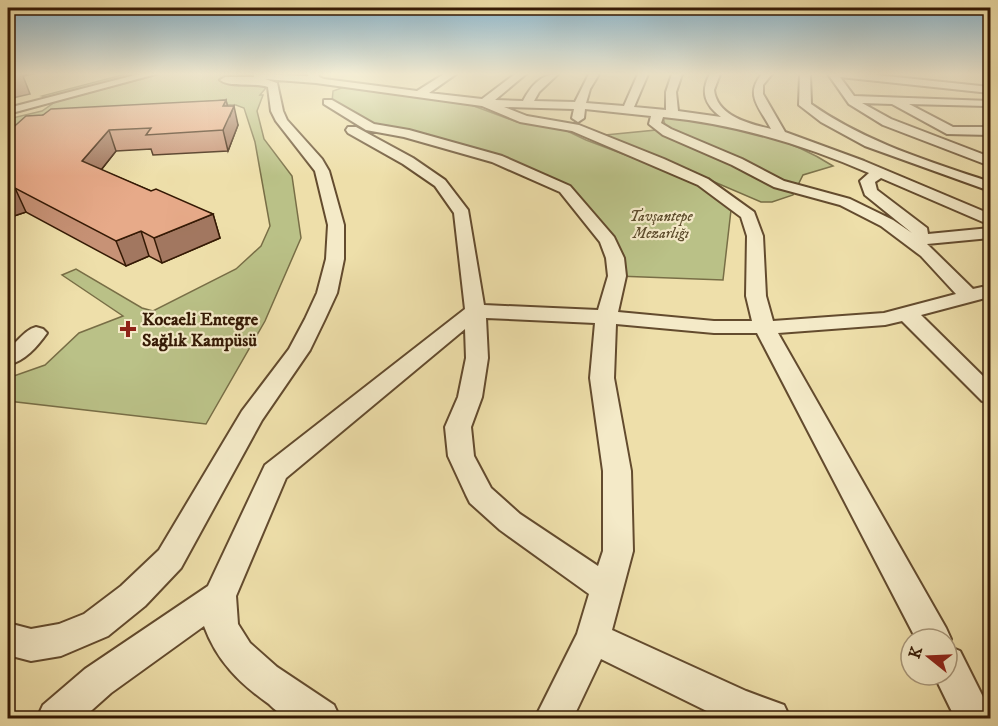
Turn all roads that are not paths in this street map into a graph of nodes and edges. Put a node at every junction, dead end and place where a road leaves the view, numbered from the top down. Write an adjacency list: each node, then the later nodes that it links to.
1 (37, 108): 20 (street)
2 (277, 108): 45 (street)
3 (330, 108): 34 (street)
4 (338, 108): 36 (street)
5 (500, 108): 19 (street)
6 (526, 108): 19 (street)
7 (563, 108): 19 (street)
8 (578, 108): 23 (street)
9 (614, 108): 17 (street)
10 (666, 108): 18 (street)
11 (716, 108): 21 (street)
12 (765, 108): 25 (street)
13 (809, 108): 22 (street)
14 (864, 108): 26 (street)
15 (909, 108): 24 (street)
16 (949, 108): 24 (street)
17 (628, 109): 18 (street)
18 (665, 113): 21 (street); 33 (street)
19 (523, 115): 23 (street)
20 (8, 116)
21 (740, 124): 25 (street)
22 (836, 127): 25 (street); 27 (street)
23 (575, 128): 37 (street)
24 (990, 130)
25 (779, 134): 28 (street)
26 (987, 160): 27 (street)
27 (937, 168): 28 (street); 29 (street)
28 (886, 176): 30 (street); 32 (street)
29 (990, 187)
30 (990, 220)
31 (990, 233): 32 (street)
32 (927, 239): 33 (street)
33 (981, 297): 35 (street)
34 (475, 311): 36 (street); 41 (street); 42 (street)
35 (906, 314): 37 (street); 40 (street)
36 (606, 317): 37 (street); 41 (street)
37 (764, 327): 43 (street)
38 (36, 333): 39 (street)
39 (8, 358)
40 (990, 396)
41 (607, 588): 44 (street)
42 (220, 596): 47 (street); 48 (street)
43 (927, 627)
44 (593, 638): 49 (street); 50 (street)
45 (8, 639)
46 (959, 687): 51 (street)
47 (56, 718)
48 (321, 718)
49 (554, 718)
50 (771, 718)
51 (974, 718)

